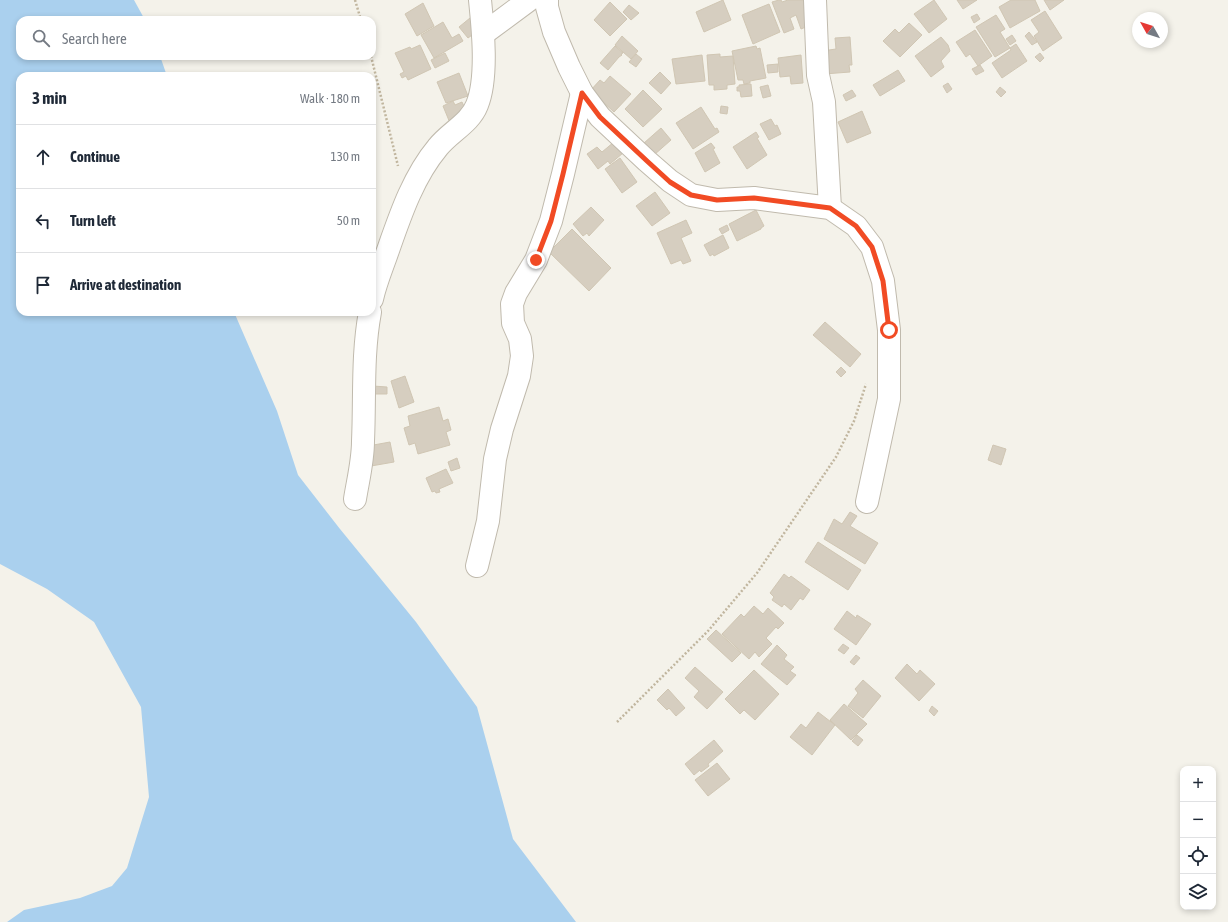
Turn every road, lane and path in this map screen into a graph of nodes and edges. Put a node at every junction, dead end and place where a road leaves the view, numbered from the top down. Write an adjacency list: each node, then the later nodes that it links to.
1 (355, 0): 6 (path)
2 (480, 0): 7 (street)
3 (528, 0): 7 (street)
4 (547, 0): 11 (street)
5 (815, 0): 13 (street)
6 (360, 16)
7 (483, 34): 14 (street)
8 (372, 60): 9 (path)
9 (375, 72)
10 (376, 77): 12 (path)
11 (582, 93): 13 (street); 19 (street)
12 (398, 167)
13 (830, 208): 18 (street)
14 (376, 287)
15 (369, 316): 17 (street)
16 (867, 381): 20 (path)
17 (355, 499)
18 (867, 502)
19 (477, 566)
20 (617, 722)

